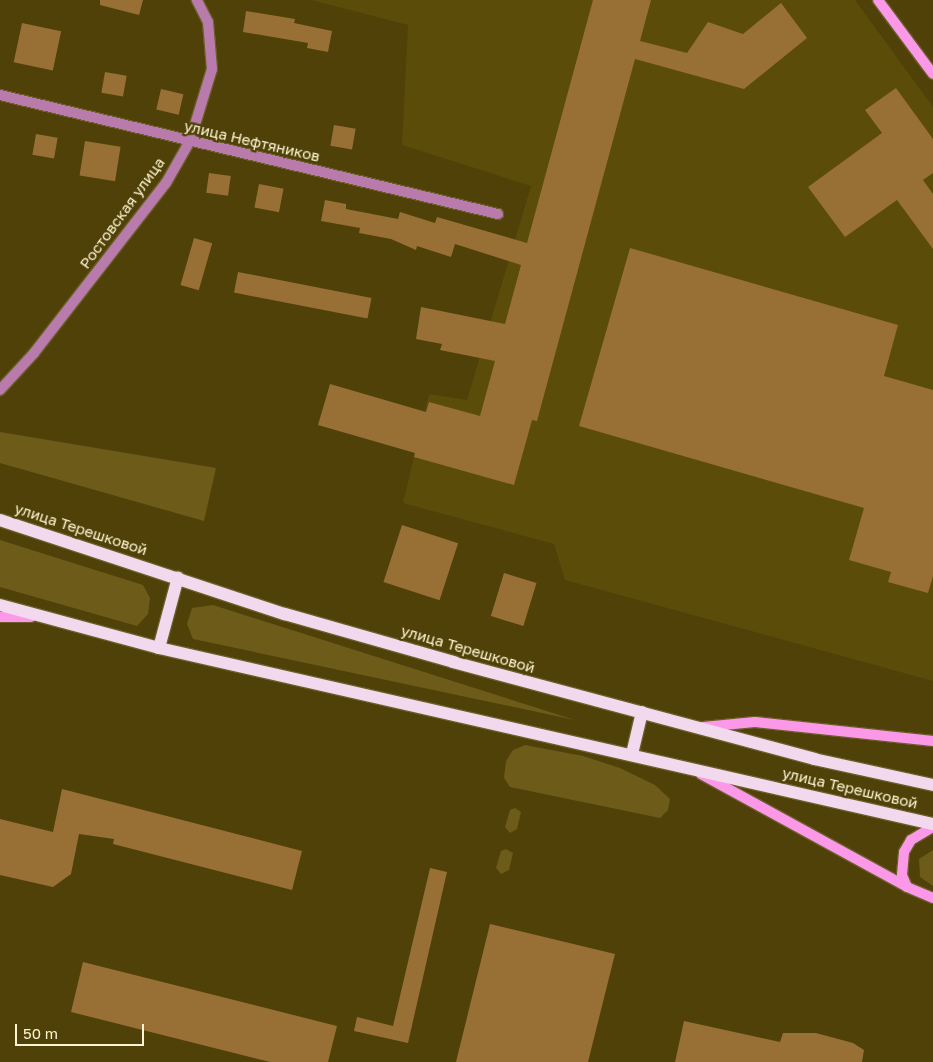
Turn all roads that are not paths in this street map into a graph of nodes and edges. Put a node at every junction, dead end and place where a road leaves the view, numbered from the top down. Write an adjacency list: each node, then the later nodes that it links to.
1 (198, 0): 5 (street, Ростовская улица)
2 (878, 0): 3 (main road)
3 (933, 74)
4 (0, 95): 5 (street, улица Нефтяников)
5 (190, 141): 6 (street, улица Нефтяников); 7 (street, Ростовская улица)
6 (498, 214)
7 (0, 390)
8 (0, 520): 9 (main road, улица Терешковой)
9 (178, 577): 13 (main road); 14 (main road, улица Терешковой)
10 (0, 605): 12 (main road, улица Терешковой)
11 (0, 617): 12 (main road)
12 (40, 617): 13 (main road, улица Терешковой)
13 (159, 648): 17 (main road, улица Терешковой)
14 (642, 712): 15 (main road, улица Терешковой); 17 (main road)
15 (697, 727): 16 (main road); 19 (main road, улица Терешковой)
16 (933, 741)
17 (632, 754): 18 (main road, улица Терешковой)
18 (689, 767): 20 (main road, улица Терешковой); 21 (main road)
19 (933, 785)
20 (933, 825): 21 (main road)
21 (907, 887): 22 (main road)
22 (933, 898)

